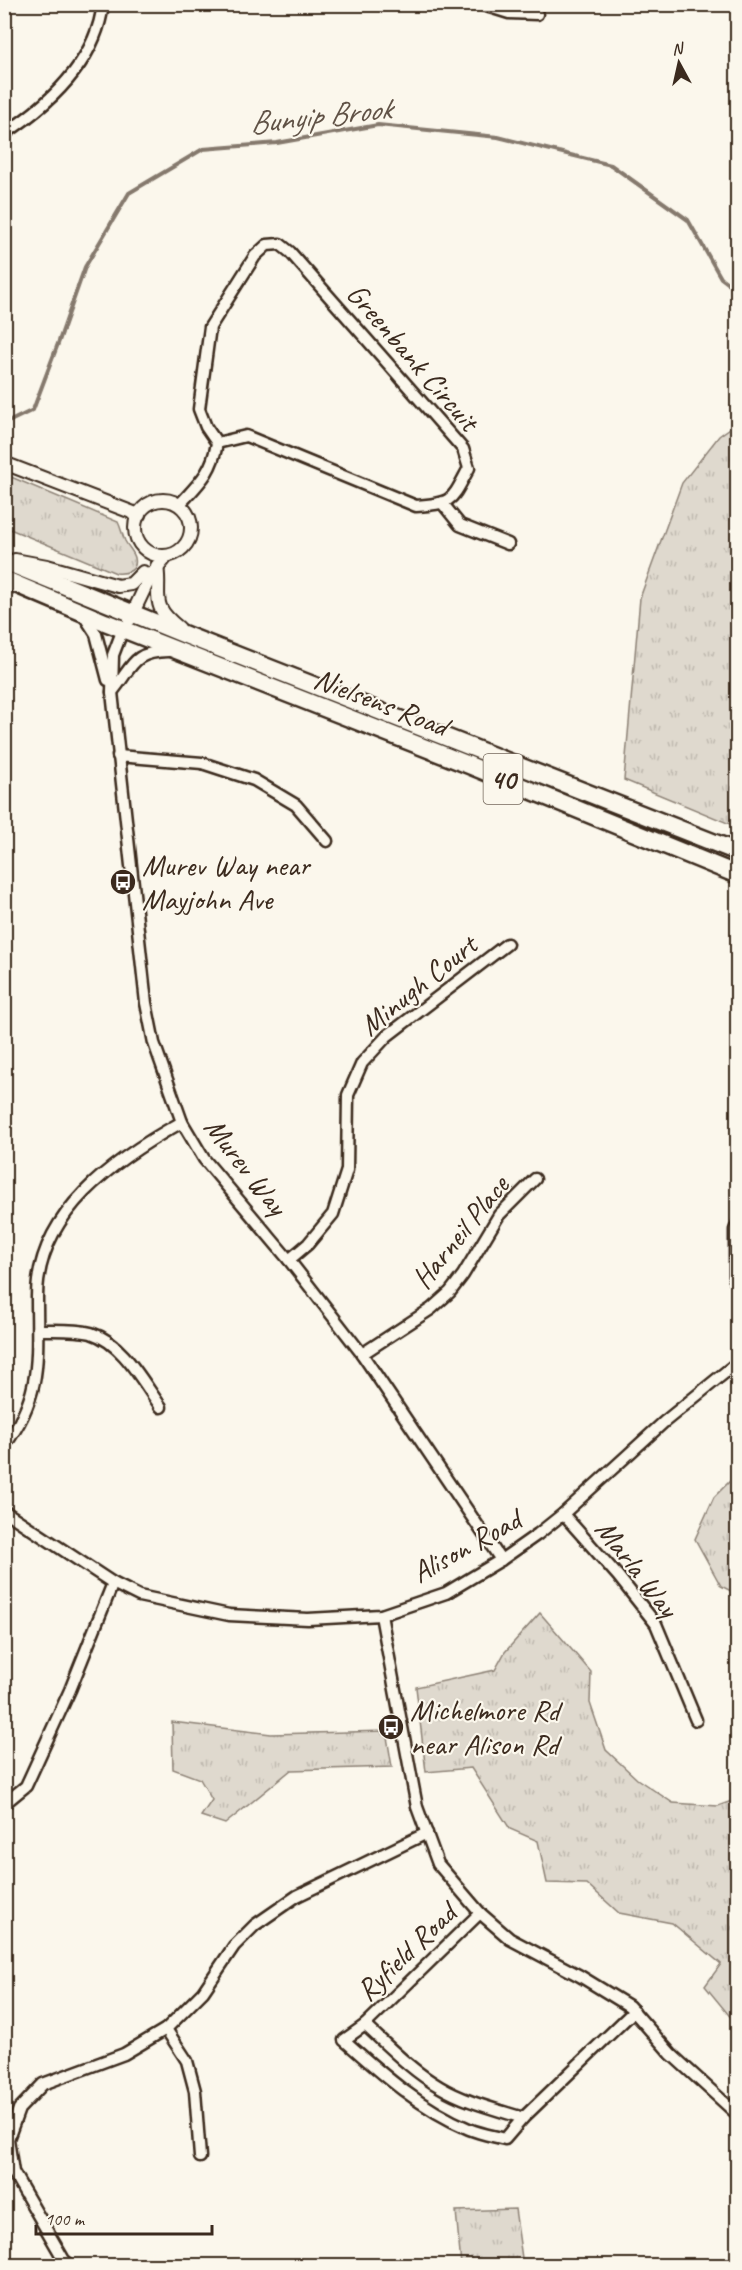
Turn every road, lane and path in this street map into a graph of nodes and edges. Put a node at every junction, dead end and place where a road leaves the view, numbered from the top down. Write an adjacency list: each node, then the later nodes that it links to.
1 (103, 4): 4 (street)
2 (480, 4): 3 (street)
3 (537, 14)
4 (4, 134)
5 (217, 442): 7 (street); 7 (street, Greenbank Circuit); 8 (street)
6 (4, 463): 9 (street)
7 (443, 504): 10 (street)
8 (179, 506): 9 (street); 12 (street)
9 (139, 515): 11 (street)
10 (508, 544)
11 (145, 549): 12 (street); 15 (street)
12 (166, 556): 14 (street)
13 (4, 559): 15 (street); 18 (main road, Nielsens Road / 40)
14 (158, 566): 18 (street); 20 (street)
15 (143, 572): 18 (street)
16 (4, 579): 17 (main road, Nielsens Road / 40)
17 (81, 611): 19 (main road, Nielsens Road / 40); 22 (street)
18 (131, 611): 19 (street); 20 (main road, Nielsens Road / 40)
19 (123, 629): 21 (main road, Nielsens Road / 40); 22 (street, Murev Way)
20 (188, 636): 25 (main road, Nielsens Road / 40)
21 (177, 650): 22 (street); 26 (main road, Nielsens Road / 40)
22 (112, 692): 23 (street, Murev Way)
23 (118, 756): 24 (street); 28 (street, Murev Way)
24 (327, 841)
25 (738, 852)
26 (738, 875)
27 (507, 944): 31 (street, Minugh Court)
28 (182, 1122): 31 (street, Murev Way); 33 (street)
29 (535, 1179): 34 (street, Harneil Place)
30 (738, 1223): 32 (street)
31 (290, 1260): 34 (street, Murev Way)
32 (738, 1288)
33 (39, 1330): 36 (street); 37 (street)
34 (363, 1354): 40 (street, Murev Way)
35 (738, 1362): 39 (street, Alison Road)
36 (161, 1407)
37 (4, 1446)
38 (4, 1511): 41 (street, Alison Road)
39 (563, 1514): 40 (street, Alison Road); 43 (street, Marla Way)
40 (501, 1560): 42 (street, Alison Road)
41 (113, 1583): 42 (street, Alison Road); 44 (street)
42 (381, 1614): 45 (street)
43 (696, 1720)
44 (4, 1804)
45 (427, 1833): 46 (street); 49 (street)
46 (480, 1913): 47 (street); 48 (street, Ryfield Road)
47 (634, 2011): 50 (street); 51 (street, Ryfield Road)
48 (365, 2025): 51 (street, Ryfield Road); 51 (street, Ryfield Road)
49 (166, 2029): 52 (street); 53 (street)
50 (738, 2115)
51 (523, 2118)
52 (200, 2157)
53 (71, 2265)

